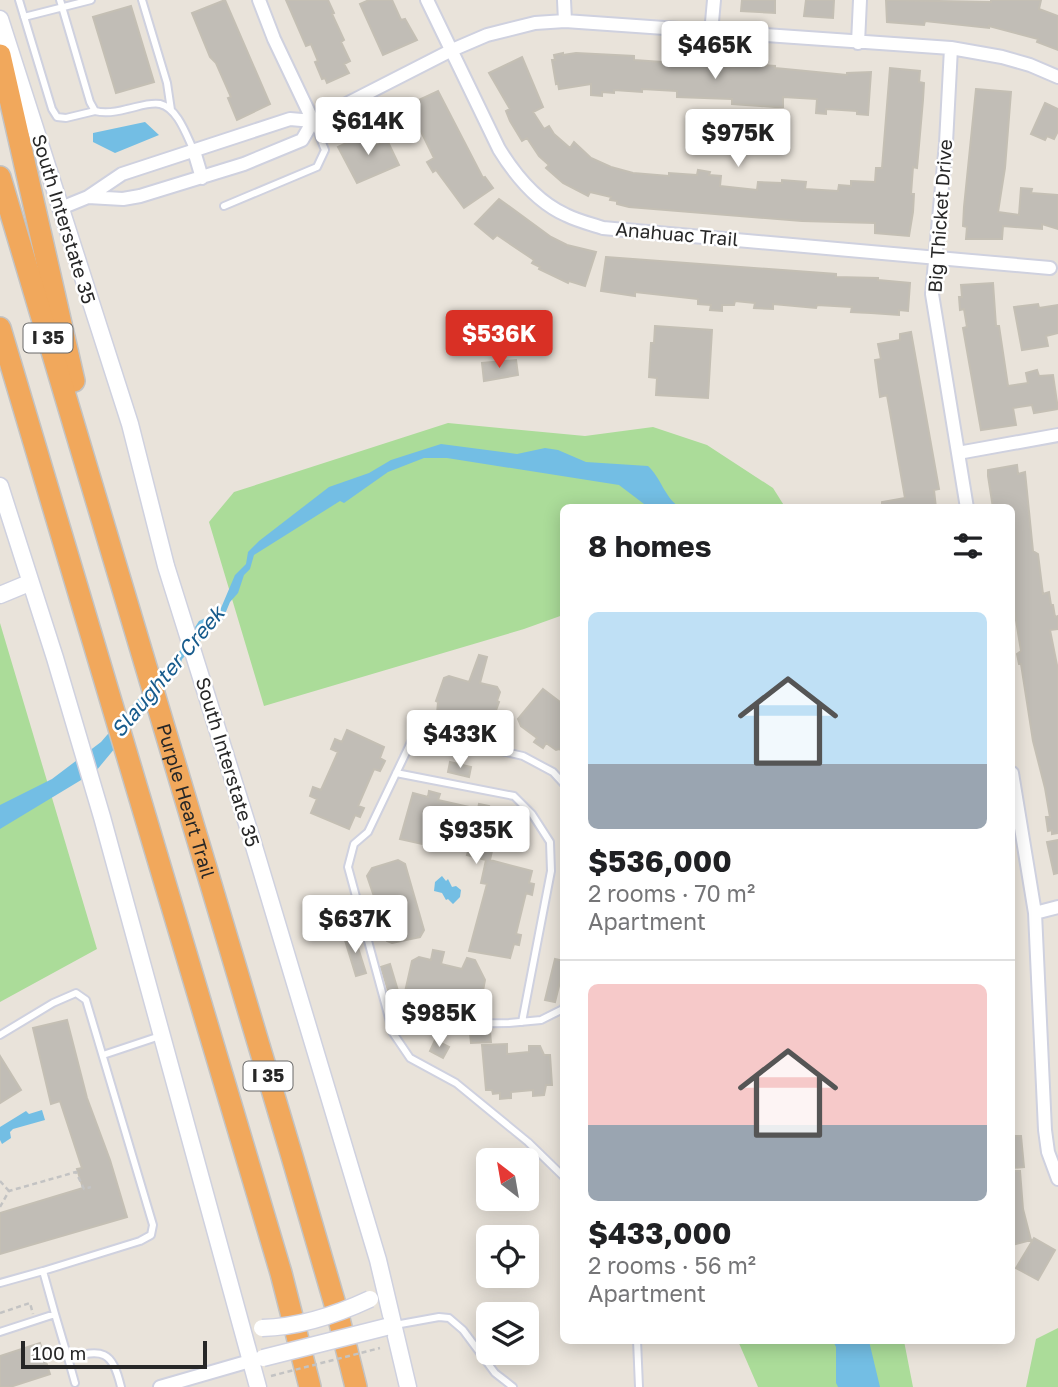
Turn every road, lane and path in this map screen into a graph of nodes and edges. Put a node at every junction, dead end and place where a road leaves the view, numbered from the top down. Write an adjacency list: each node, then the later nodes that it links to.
1 (19, 0): 10 (lane)
2 (90, 0): 9 (lane)
3 (142, 0): 19 (lane)
4 (259, 0): 21 (street)
5 (427, 0): 16 (street, Anahuac Trail)
6 (564, 0): 12 (street)
7 (714, 0): 13 (street)
8 (860, 0): 14 (street)
9 (61, 3): 10 (lane); 20 (lane)
10 (24, 17): 20 (lane)
11 (0, 19): 27 (main road, South Interstate 35)
12 (565, 21): 13 (street); 16 (street)
13 (712, 33): 14 (street)
14 (858, 43): 15 (street)
15 (951, 48): 18 (street); 28 (street, Big Thicket Drive)
16 (452, 50): 21 (street); 28 (street, Anahuac Trail)
17 (0, 55): 34 (highway)
18 (1058, 77)
19 (170, 110): 20 (lane); 22 (lane)
20 (95, 111)
21 (313, 121): 22 (street); 24 (street); 26 (lane)
22 (194, 151): 24 (street); 25 (street)
23 (0, 177): 34 (highway, Purple Heart Trail / I 35)
24 (202, 178): 25 (street)
25 (88, 197): 27 (street)
26 (224, 206)
27 (61, 208): 55 (main road, South Interstate 35)
28 (935, 258): 29 (street, Anahuac Trail); 32 (street, Big Thicket Drive)
29 (1050, 268)
30 (0, 328): 73 (highway, I 35)
31 (1058, 435): 32 (street)
32 (958, 453): 35 (street, Big Thicket Drive)
33 (0, 486): 36 (main road)
34 (96, 500): 74 (highway, Purple Heart Trail / I 35)
35 (966, 504)
36 (29, 583): 37 (main road); 47 (main road)
37 (0, 595)
38 (396, 773): 39 (lane); 44 (lane); 45 (lane)
39 (560, 780)
40 (1015, 791): 42 (street)
41 (1058, 907): 42 (street)
42 (1035, 913): 50 (street)
43 (560, 1010): 44 (lane)
44 (522, 1022): 45 (lane)
45 (391, 1024): 49 (lane)
46 (0, 1035): 48 (lane)
47 (162, 1035): 48 (lane); 58 (main road)
48 (103, 1055): 56 (lane)
49 (560, 1173)
50 (1058, 1179)
51 (0, 1181): 53 (path)
52 (91, 1187): 53 (path)
53 (9, 1191): 54 (path)
54 (0, 1207)
55 (378, 1260): 58 (main road, bridge); 62 (main road, South Interstate 35)
56 (43, 1270): 57 (lane); 60 (lane)
57 (0, 1283)
58 (234, 1297): 67 (main road)
59 (0, 1313): 61 (path)
60 (55, 1314): 61 (lane); 66 (lane)
61 (35, 1320): 63 (lane)
62 (390, 1326): 67 (main road, bridge); 75 (main road, South Interstate 35); 76 (lane)
63 (0, 1332)
64 (637, 1344): 77 (lane)
65 (380, 1348): 68 (path, bridge)
66 (68, 1357): 69 (lane); 70 (lane)
67 (257, 1359): 71 (street); 72 (main road)
68 (271, 1376)
69 (75, 1383)
70 (121, 1387)
71 (160, 1387)
72 (258, 1387)
73 (310, 1387)
74 (356, 1387)
75 (408, 1387)
76 (513, 1387)
77 (639, 1387)

